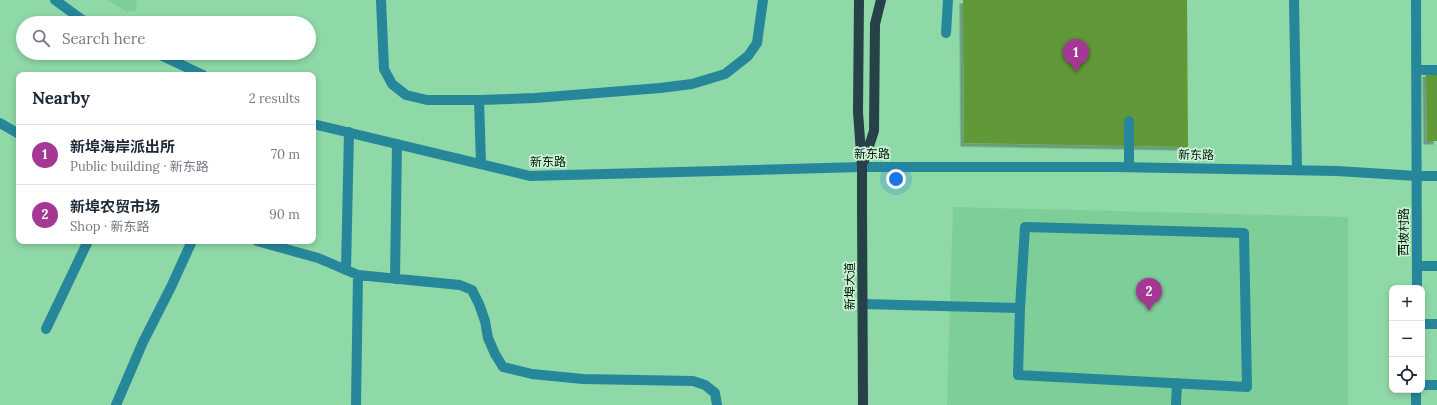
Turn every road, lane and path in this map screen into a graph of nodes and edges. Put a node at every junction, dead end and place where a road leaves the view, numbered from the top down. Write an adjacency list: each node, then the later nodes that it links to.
1 (55, 0): 9 (street)
2 (381, 0): 15 (street)
3 (763, 0): 15 (street)
4 (859, 0): 23 (main road, 新埠大道)
5 (880, 0): 23 (main road, 新埠大道)
6 (948, 0): 10 (street)
7 (1294, 0): 25 (street)
8 (1416, 0): 12 (street, 西坡村路)
9 (77, 16)
10 (946, 33)
11 (171, 60): 14 (street)
12 (1417, 70): 13 (street); 26 (street, 西坡村路)
13 (1437, 70)
14 (197, 72)
15 (480, 100): 22 (street)
16 (1129, 121): 24 (street)
17 (0, 123): 19 (street)
18 (316, 125): 20 (street, 新东路)
19 (16, 132)
20 (349, 132): 21 (street, 新东路); 33 (street)
21 (397, 144): 22 (street, 新东路); 35 (street)
22 (481, 164): 23 (street, 新东路)
23 (862, 167): 24 (street, 新东路); 37 (main road, 新埠大道)
24 (1129, 167): 25 (street, 新东路)
25 (1297, 170): 26 (street, 新东路)
26 (1417, 176): 27 (street, 新东路); 31 (street, 西坡村路)
27 (1437, 176)
28 (87, 244): 41 (street)
29 (191, 244): 46 (street)
30 (268, 244): 33 (street)
31 (1417, 266): 32 (street); 36 (street, 西坡村路)
32 (1437, 266)
33 (346, 270): 34 (street)
34 (358, 275): 35 (street); 47 (street)
35 (395, 279): 48 (street)
36 (1417, 285)
37 (863, 304): 38 (street); 49 (main road, 新埠大道)
38 (1020, 308): 42 (street); 42 (street)
39 (1425, 324): 40 (street)
40 (1437, 324)
41 (46, 329)
42 (1177, 383): 50 (street)
43 (1425, 385): 44 (street)
44 (1437, 385)
45 (1416, 393): 51 (street)
46 (116, 405)
47 (356, 405)
48 (717, 405)
49 (863, 405)
50 (1176, 405)
51 (1416, 405)

